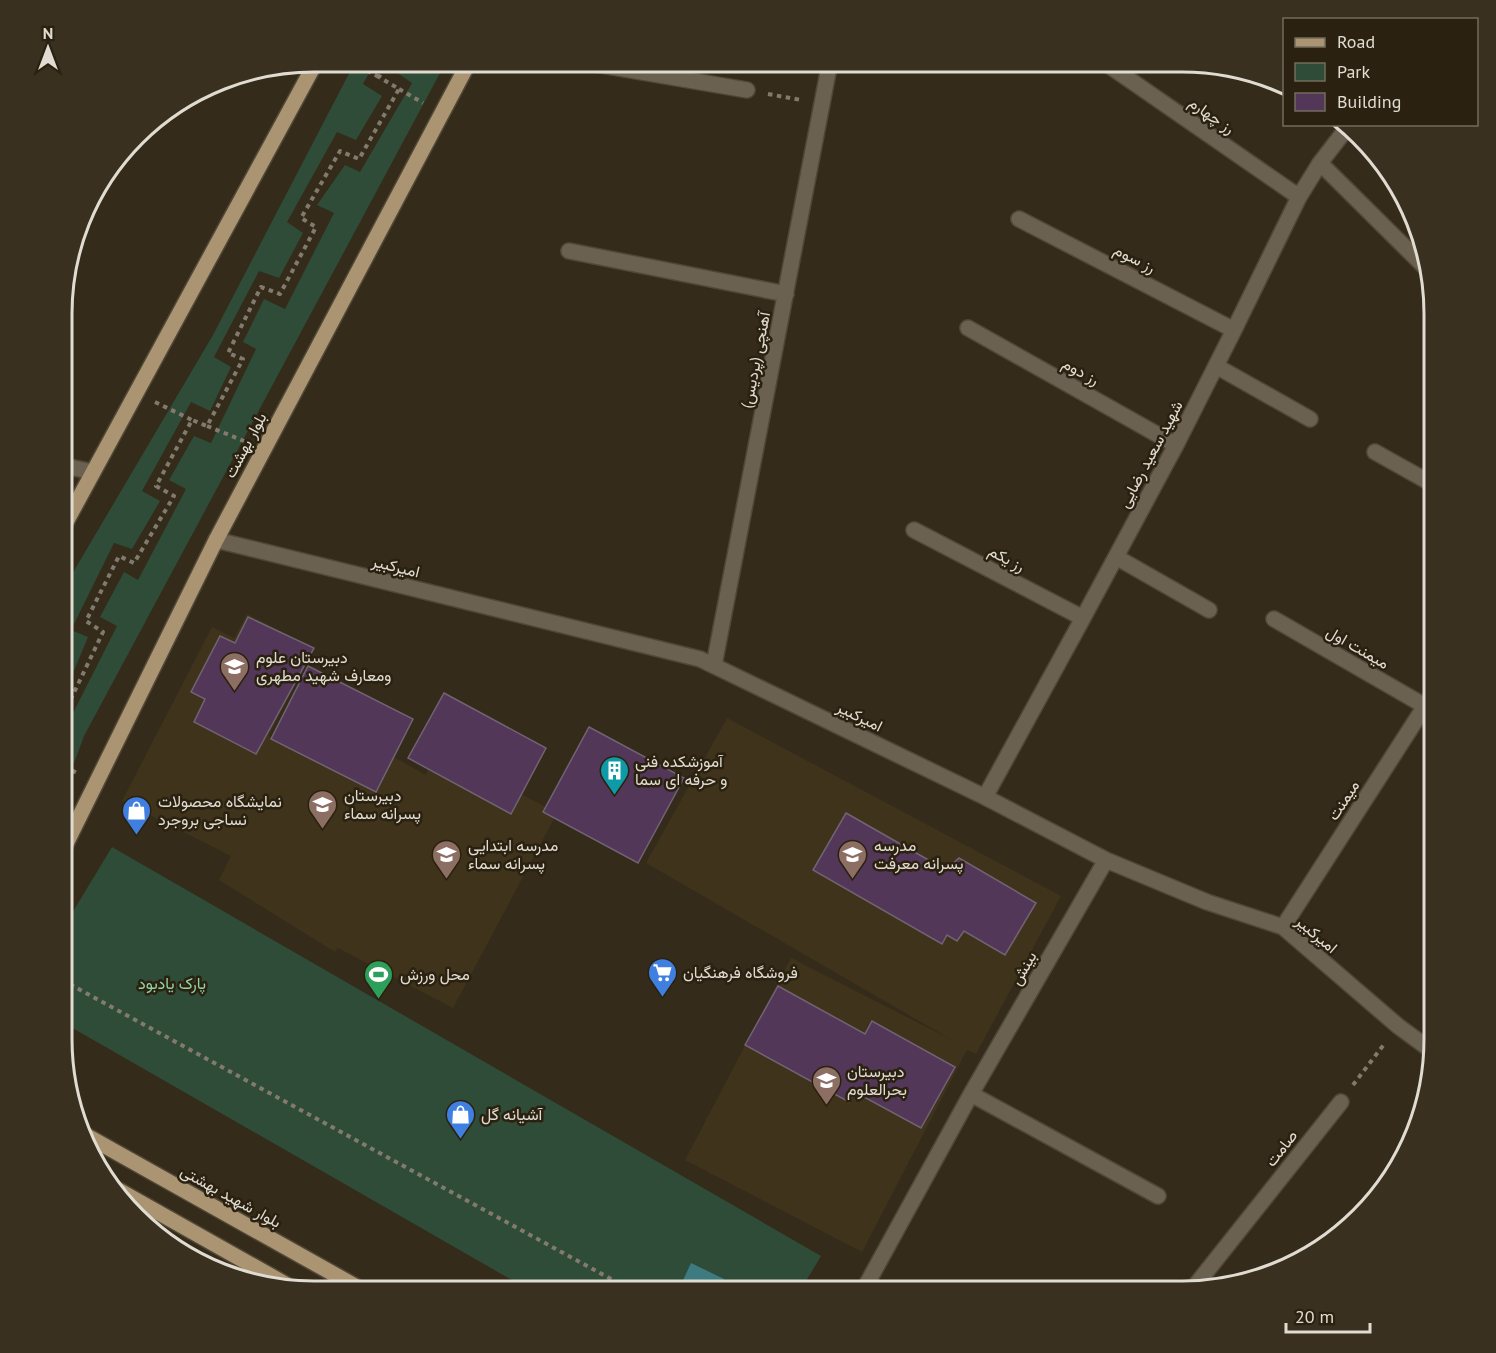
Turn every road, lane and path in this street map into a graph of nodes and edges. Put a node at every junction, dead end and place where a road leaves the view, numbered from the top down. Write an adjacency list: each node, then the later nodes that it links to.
1 (310, 72): 23 (main road)
2 (370, 72): 8 (path)
3 (382, 72): 8 (path)
4 (465, 72): 12 (main road, بلوار بهشت)
5 (642, 72): 10 (street)
6 (829, 72): 11 (street, آهنچی (پردیس))
7 (1118, 72): 15 (street, رز چهارم)
8 (379, 77): 9 (path)
9 (399, 89): 12 (path); 26 (path)
10 (747, 90): 11 (path)
11 (823, 105): 19 (street, آهنچی (پردیس))
12 (442, 113): 28 (main road, بلوار بهشت)
13 (1343, 133): 14 (street, شهید سعید رضایی)
14 (1320, 163): 15 (street, شهید سعید رضایی); 18 (street)
15 (1299, 197): 21 (street, شهید سعید رضایی)
16 (1019, 219): 21 (street, رز سوم)
17 (569, 251): 19 (street)
18 (1418, 260)
19 (786, 294): 40 (street, آهنچی (پردیس))
20 (968, 328): 27 (street, رز دوم)
21 (1234, 330): 22 (street, شهید سعید رضایی)
22 (1216, 366): 24 (street); 27 (street, شهید سعید رضایی)
23 (136, 393): 25 (path); 31 (main road)
24 (1310, 419)
25 (192, 420): 26 (path); 41 (path)
26 (207, 426): 28 (path)
27 (1176, 445): 36 (street, شهید سعید رضایی)
28 (264, 449): 35 (main road, بلوار بهشت)
29 (1375, 452): 32 (street)
30 (72, 468): 31 (street)
31 (93, 472): 33 (main road)
32 (1424, 479)
33 (72, 511)
34 (914, 530): 38 (street, رز یکم)
35 (216, 540): 40 (street, امیرکبیر); 45 (main road, بلوار بهشت)
36 (1116, 557): 37 (street); 38 (street, شهید سعید رضایی)
37 (1209, 610)
38 (1083, 618): 44 (street, شهید سعید رضایی)
39 (1274, 619): 42 (street, میمنت اول)
40 (714, 665): 44 (street, امیرکبیر)
41 (72, 697)
42 (1424, 705)
43 (1424, 708): 47 (street, میمنت)
44 (985, 797): 46 (street, امیرکبیر)
45 (72, 832)
46 (1106, 860): 47 (street, امیرکبیر); 51 (street, بینش)
47 (1282, 927): 49 (street, امیرکبیر)
48 (72, 985): 59 (path)
49 (1398, 1026): 50 (street, امیرکبیر); 52 (path)
50 (1424, 1045)
51 (971, 1094): 54 (street); 60 (street, بینش)
52 (1341, 1102): 57 (street, صامت)
53 (94, 1140): 58 (main road, بلوار شهید بهشتی)
54 (1158, 1196)
55 (130, 1197): 56 (main road)
56 (273, 1277)
57 (1200, 1280)
58 (344, 1281)
59 (615, 1281)
60 (868, 1281)

